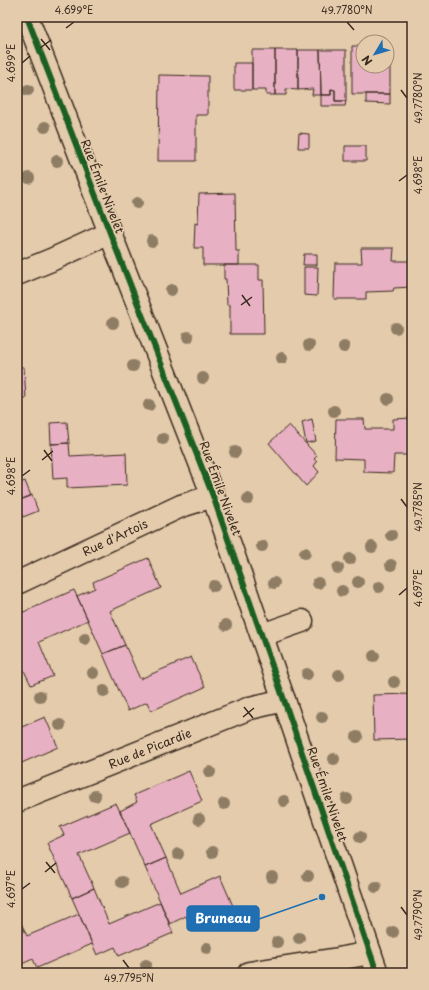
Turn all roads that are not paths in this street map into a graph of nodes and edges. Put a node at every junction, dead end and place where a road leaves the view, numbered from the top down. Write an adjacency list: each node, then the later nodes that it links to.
1 (32, 17): 2 (street, Rue Émile Nivelet)
2 (110, 233): 3 (street); 4 (street, Rue Émile Nivelet)
3 (17, 274)
4 (213, 496): 5 (street, Rue d'Artois); 7 (street, Rue Émile Nivelet)
5 (17, 583)
6 (302, 621): 7 (street)
7 (262, 635): 8 (street, Rue Émile Nivelet)
8 (284, 700): 9 (street, Rue de Picardie); 10 (street, Rue Émile Nivelet)
9 (17, 802)
10 (370, 953): 11 (street); 12 (street, Rue Émile Nivelet)
11 (249, 973)
12 (377, 973)

